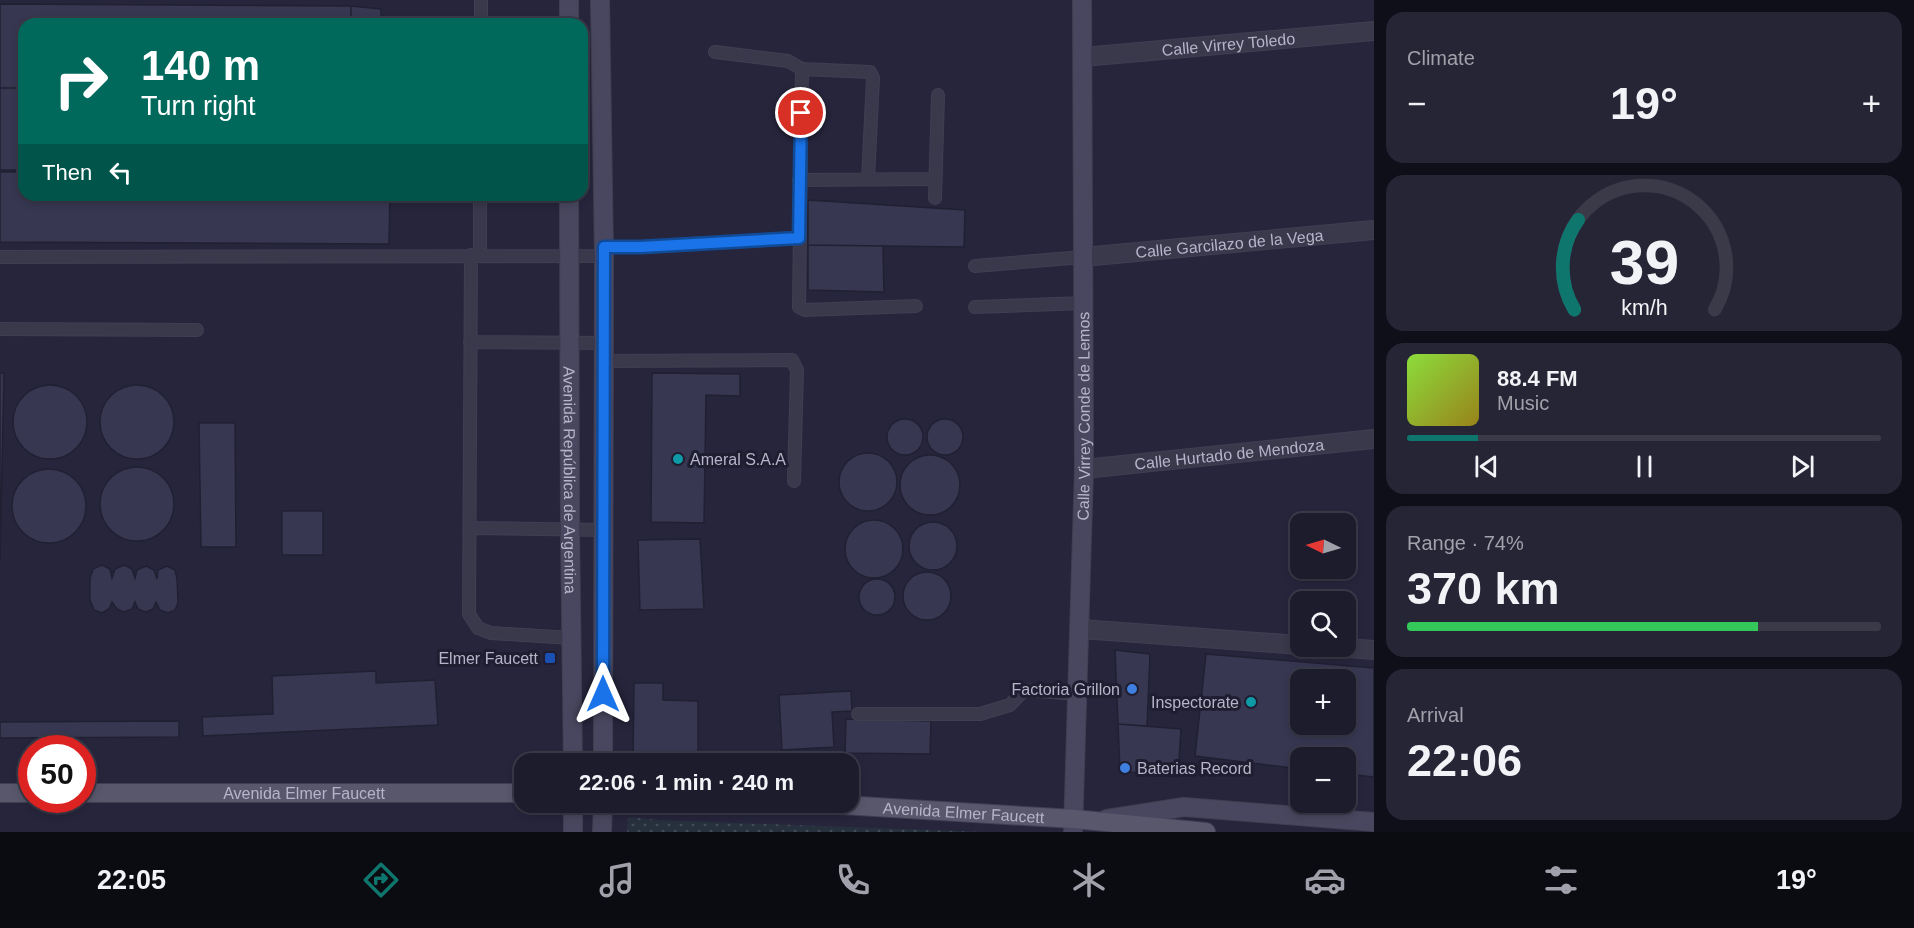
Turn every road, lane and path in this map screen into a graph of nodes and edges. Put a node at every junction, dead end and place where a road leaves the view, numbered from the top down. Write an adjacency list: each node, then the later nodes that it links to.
1 (482, 0): 5 (lane)
2 (569, 0): 6 (main road)
3 (600, 0): 20 (main road, Avenida República de Argentina)
4 (1082, 0): 9 (main road, Calle Virrey Conde de Lemos)
5 (481, 18)
6 (569, 18)
7 (1374, 30): 9 (street, Calle Virrey Toledo)
8 (715, 52): 10 (lane)
9 (1083, 57): 24 (main road, Calle Virrey Conde de Lemos)
10 (802, 69): 13 (lane); 14 (lane)
11 (938, 95): 12 (lane)
12 (935, 178): 13 (lane); 15 (lane)
13 (868, 179): 14 (lane)
14 (799, 180): 19 (lane)
15 (935, 198)
16 (480, 201): 21 (lane)
17 (569, 201): 22 (main road, Avenida República de Argentina)
18 (1374, 231): 24 (street, Calle Garcilazo de la Vega)
19 (799, 238): 20 (lane); 27 (lane)
20 (604, 252): 22 (lane); 33 (main road, Avenida República de Argentina)
21 (475, 255): 22 (lane); 23 (lane); 31 (lane)
22 (569, 256): 32 (main road, Avenida República de Argentina)
23 (0, 257)
24 (1083, 257): 25 (lane); 26 (main road, Calle Virrey Conde de Lemos)
25 (975, 266)
26 (1084, 303): 28 (lane); 35 (main road, Calle Virrey Conde de Lemos)
27 (916, 306)
28 (975, 307)
29 (0, 329): 30 (lane)
30 (197, 330)
31 (470, 342): 32 (lane); 37 (lane)
32 (569, 343): 33 (lane); 38 (main road, Avenida República de Argentina)
33 (604, 352): 36 (lane); 39 (main road, Avenida República de Argentina)
34 (1374, 439): 35 (street, Calle Hurtado de Mendoza)
35 (1084, 469): 40 (main road, Calle Virrey Conde de Lemos)
36 (794, 481)
37 (470, 528): 38 (lane); 41 (lane)
38 (570, 530): 39 (lane); 41 (main road, Avenida República de Argentina)
39 (604, 530): 48 (main road, Avenida República de Argentina)
40 (1081, 629): 42 (street); 45 (main road, Calle Virrey Conde de Lemos)
41 (571, 638): 47 (main road, Avenida República de Argentina)
42 (1290, 644)
43 (1356, 649): 44 (street)
44 (1374, 650)
45 (1078, 694): 46 (lane); 58 (main road, Calle Virrey Conde de Lemos)
46 (858, 714)
47 (573, 753)
48 (603, 753)
49 (0, 793): 50 (main road)
50 (18, 793)
51 (96, 793): 52 (main road, Avenida Elmer Faucett)
52 (514, 793)
53 (859, 807): 58 (main road, Avenida Elmer Faucett)
54 (573, 813): 59 (main road)
55 (603, 813): 60 (main road)
56 (1099, 820): 57 (main road); 58 (main road, Avenida Elmer Faucett); 61 (main road, Avenida Elmer Faucett)
57 (1374, 822)
58 (1074, 825)
59 (573, 832)
60 (603, 832)
61 (1206, 832)

